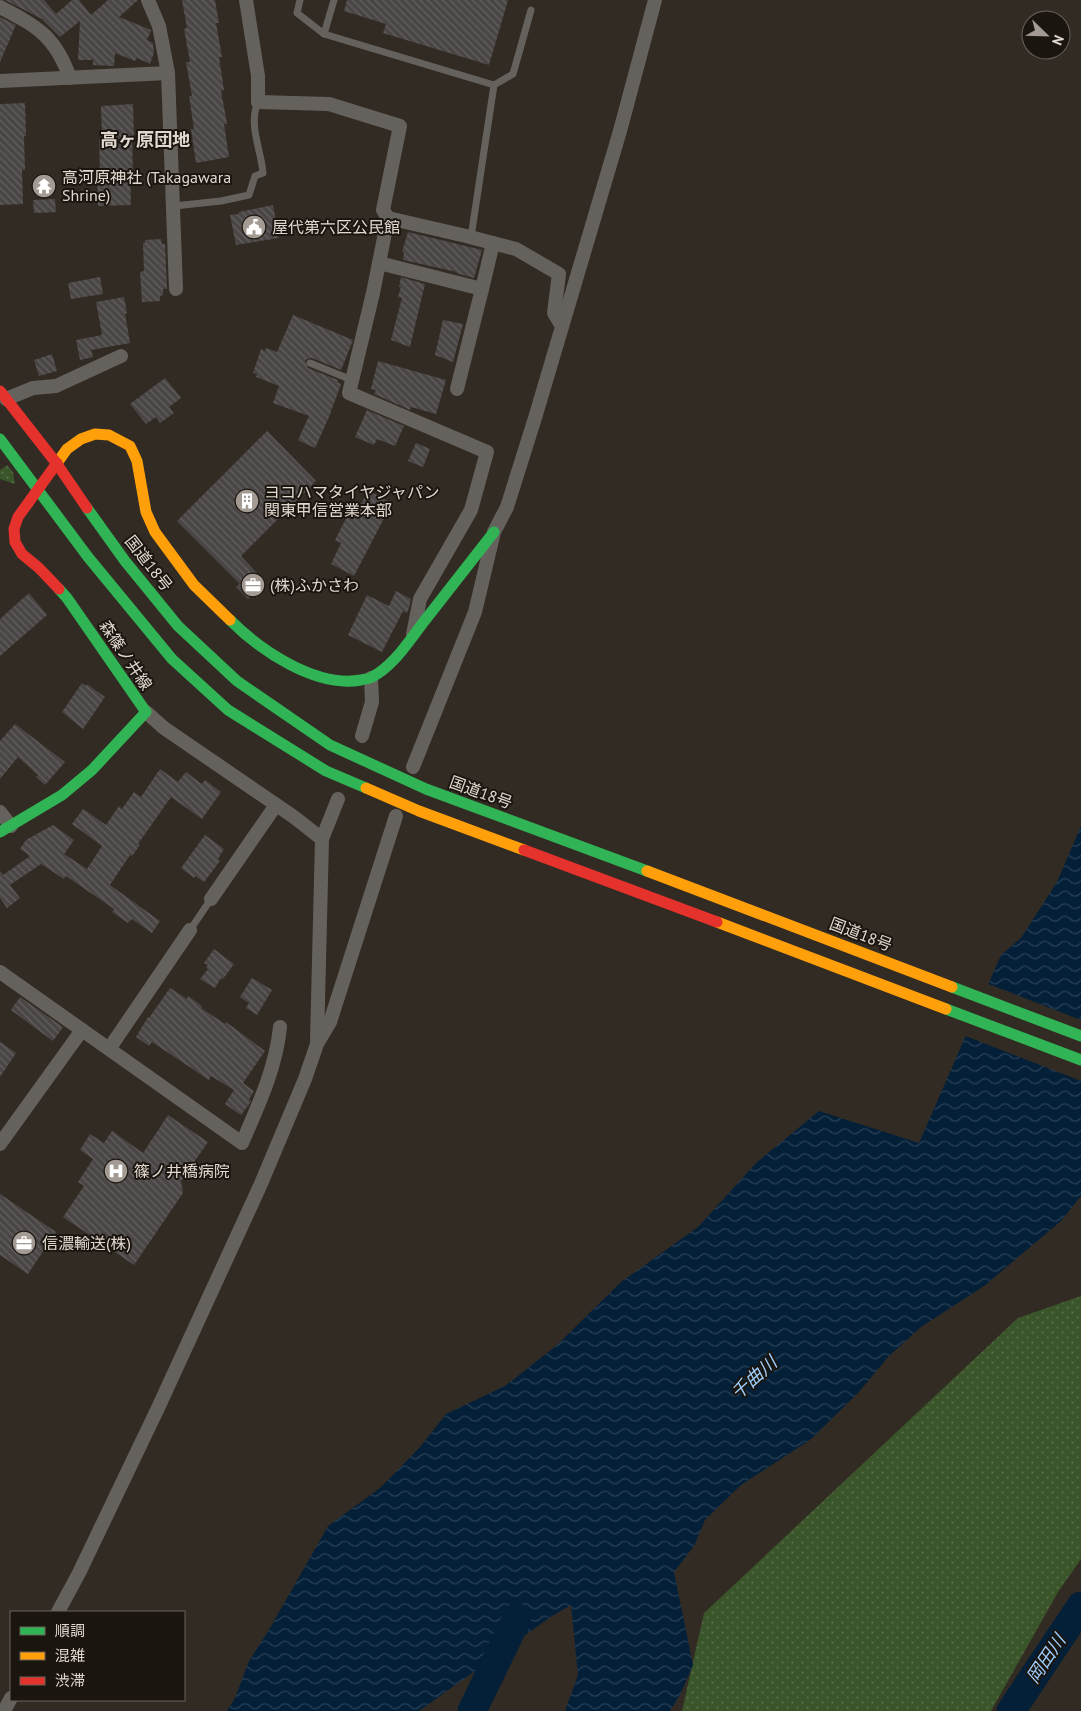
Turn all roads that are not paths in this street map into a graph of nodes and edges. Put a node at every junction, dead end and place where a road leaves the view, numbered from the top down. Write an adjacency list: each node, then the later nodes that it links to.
1 (148, 0): 9 (street)
2 (246, 0): 13 (street)
3 (300, 0): 8 (lane)
4 (334, 0): 8 (lane)
5 (655, 0): 21 (street)
6 (0, 7): 10 (street)
7 (531, 10): 12 (lane)
8 (324, 34): 12 (lane)
9 (168, 73): 10 (street); 14 (street)
10 (70, 78): 11 (street)
11 (0, 81)
12 (494, 85): 16 (lane)
13 (258, 102): 14 (lane); 15 (street)
14 (174, 206): 19 (street)
15 (388, 218): 16 (street); 18 (street)
16 (471, 237): 17 (street)
17 (493, 243): 20 (street); 21 (street)
18 (378, 263): 20 (street); 24 (street)
19 (176, 289)
20 (482, 289): 25 (street)
21 (562, 326): 30 (street)
22 (121, 356): 26 (street)
23 (310, 363): 24 (lane)
24 (352, 380): 31 (street)
25 (457, 389)
26 (3, 395): 28 (main road, 国道18号)
27 (0, 439): 29 (main road)
28 (57, 464): 29 (main road, 森篠ノ井線); 32 (main road, 森篠ノ井線); 47 (main road, 国道18号)
29 (38, 491): 33 (main road, 森篠ノ井線); 50 (main road)
30 (494, 532): 31 (main road); 35 (street)
31 (412, 636): 32 (main road)
32 (371, 678): 34 (street)
33 (146, 712): 37 (street); 40 (main road, 森篠ノ井線)
34 (362, 736)
35 (412, 767)
36 (338, 799): 41 (street)
37 (276, 805): 41 (street); 42 (street)
38 (0, 812): 40 (street)
39 (396, 816): 48 (street)
40 (5, 829)
41 (322, 840): 48 (street)
42 (211, 899): 43 (lane)
43 (190, 930): 49 (street)
44 (0, 972): 46 (street)
45 (280, 1027): 49 (street)
46 (82, 1030): 49 (street); 51 (street)
47 (1081, 1036)
48 (317, 1044): 52 (street)
49 (109, 1048)
50 (1081, 1060)
51 (0, 1144)
52 (59, 1611)
53 (10, 1700): 54 (street)
54 (4, 1711)

